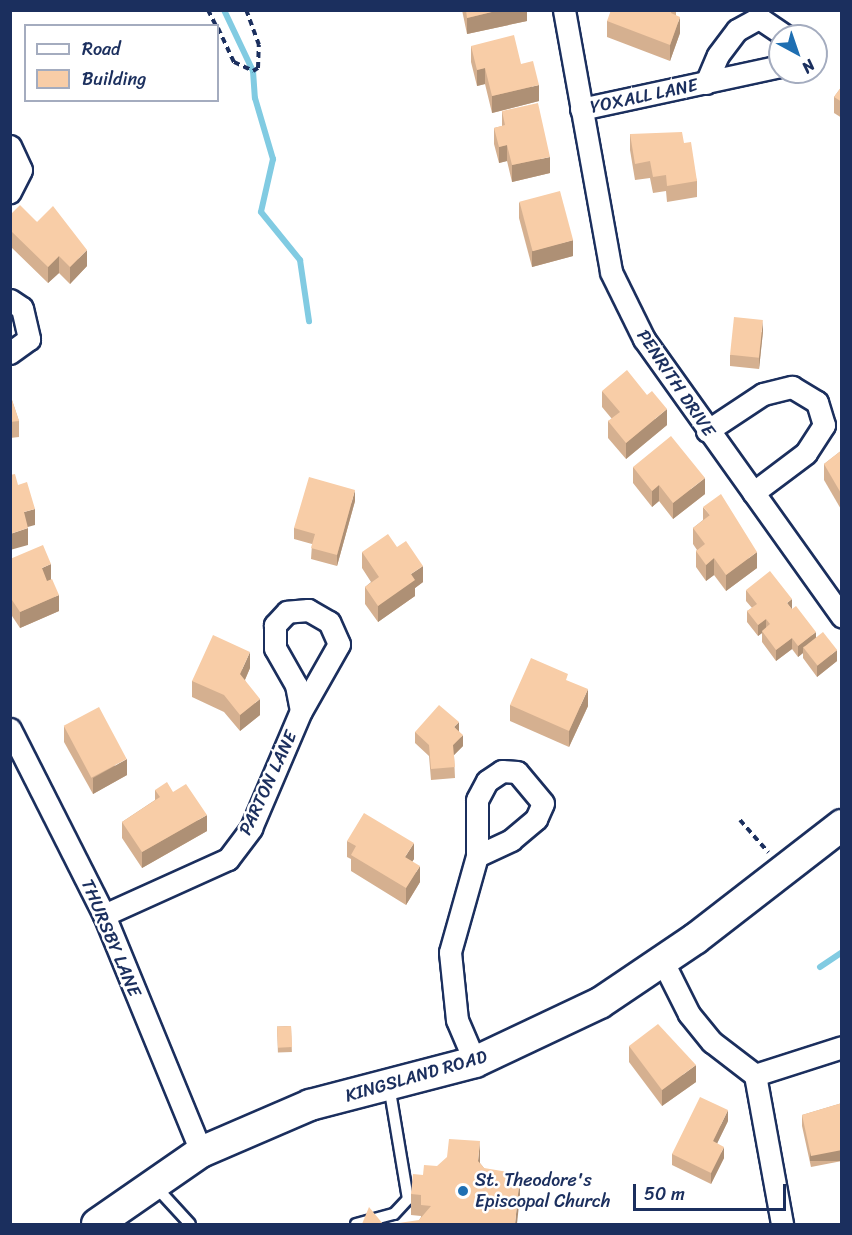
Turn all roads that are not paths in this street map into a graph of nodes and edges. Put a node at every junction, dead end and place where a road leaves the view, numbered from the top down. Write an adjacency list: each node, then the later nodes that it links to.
1 (564, 10): 5 (street, PENRITH DRIVE)
2 (768, 24): 4 (street, YOXALL LANE)
3 (768, 69): 4 (street, YOXALL LANE)
4 (706, 83): 5 (street, YOXALL LANE)
5 (581, 109): 10 (street, PENRITH DRIVE)
6 (10, 146): 7 (street)
7 (10, 192)
8 (10, 300): 9 (street)
9 (10, 353)
10 (707, 431): 11 (street, PENRITH DRIVE); 11 (street)
11 (753, 493): 12 (street, PENRITH DRIVE)
12 (842, 616)
13 (302, 711): 17 (street, PARTON LANE)
14 (10, 729): 17 (street, THURSBY LANE)
15 (842, 825): 18 (street, KINGSLAND ROAD)
16 (477, 856): 20 (street)
17 (104, 915): 23 (street, THURSBY LANE)
18 (663, 962): 20 (street, KINGSLAND ROAD); 21 (street)
19 (842, 1047): 21 (street)
20 (475, 1062): 22 (street, KINGSLAND ROAD)
21 (754, 1075): 28 (street)
22 (388, 1085): 23 (street, KINGSLAND ROAD); 27 (lane)
23 (201, 1152): 24 (street, KINGSLAND ROAD)
24 (152, 1182): 25 (street, KINGSLAND ROAD); 26 (lane)
25 (97, 1224)
26 (190, 1224)
27 (356, 1224)
28 (782, 1224)

